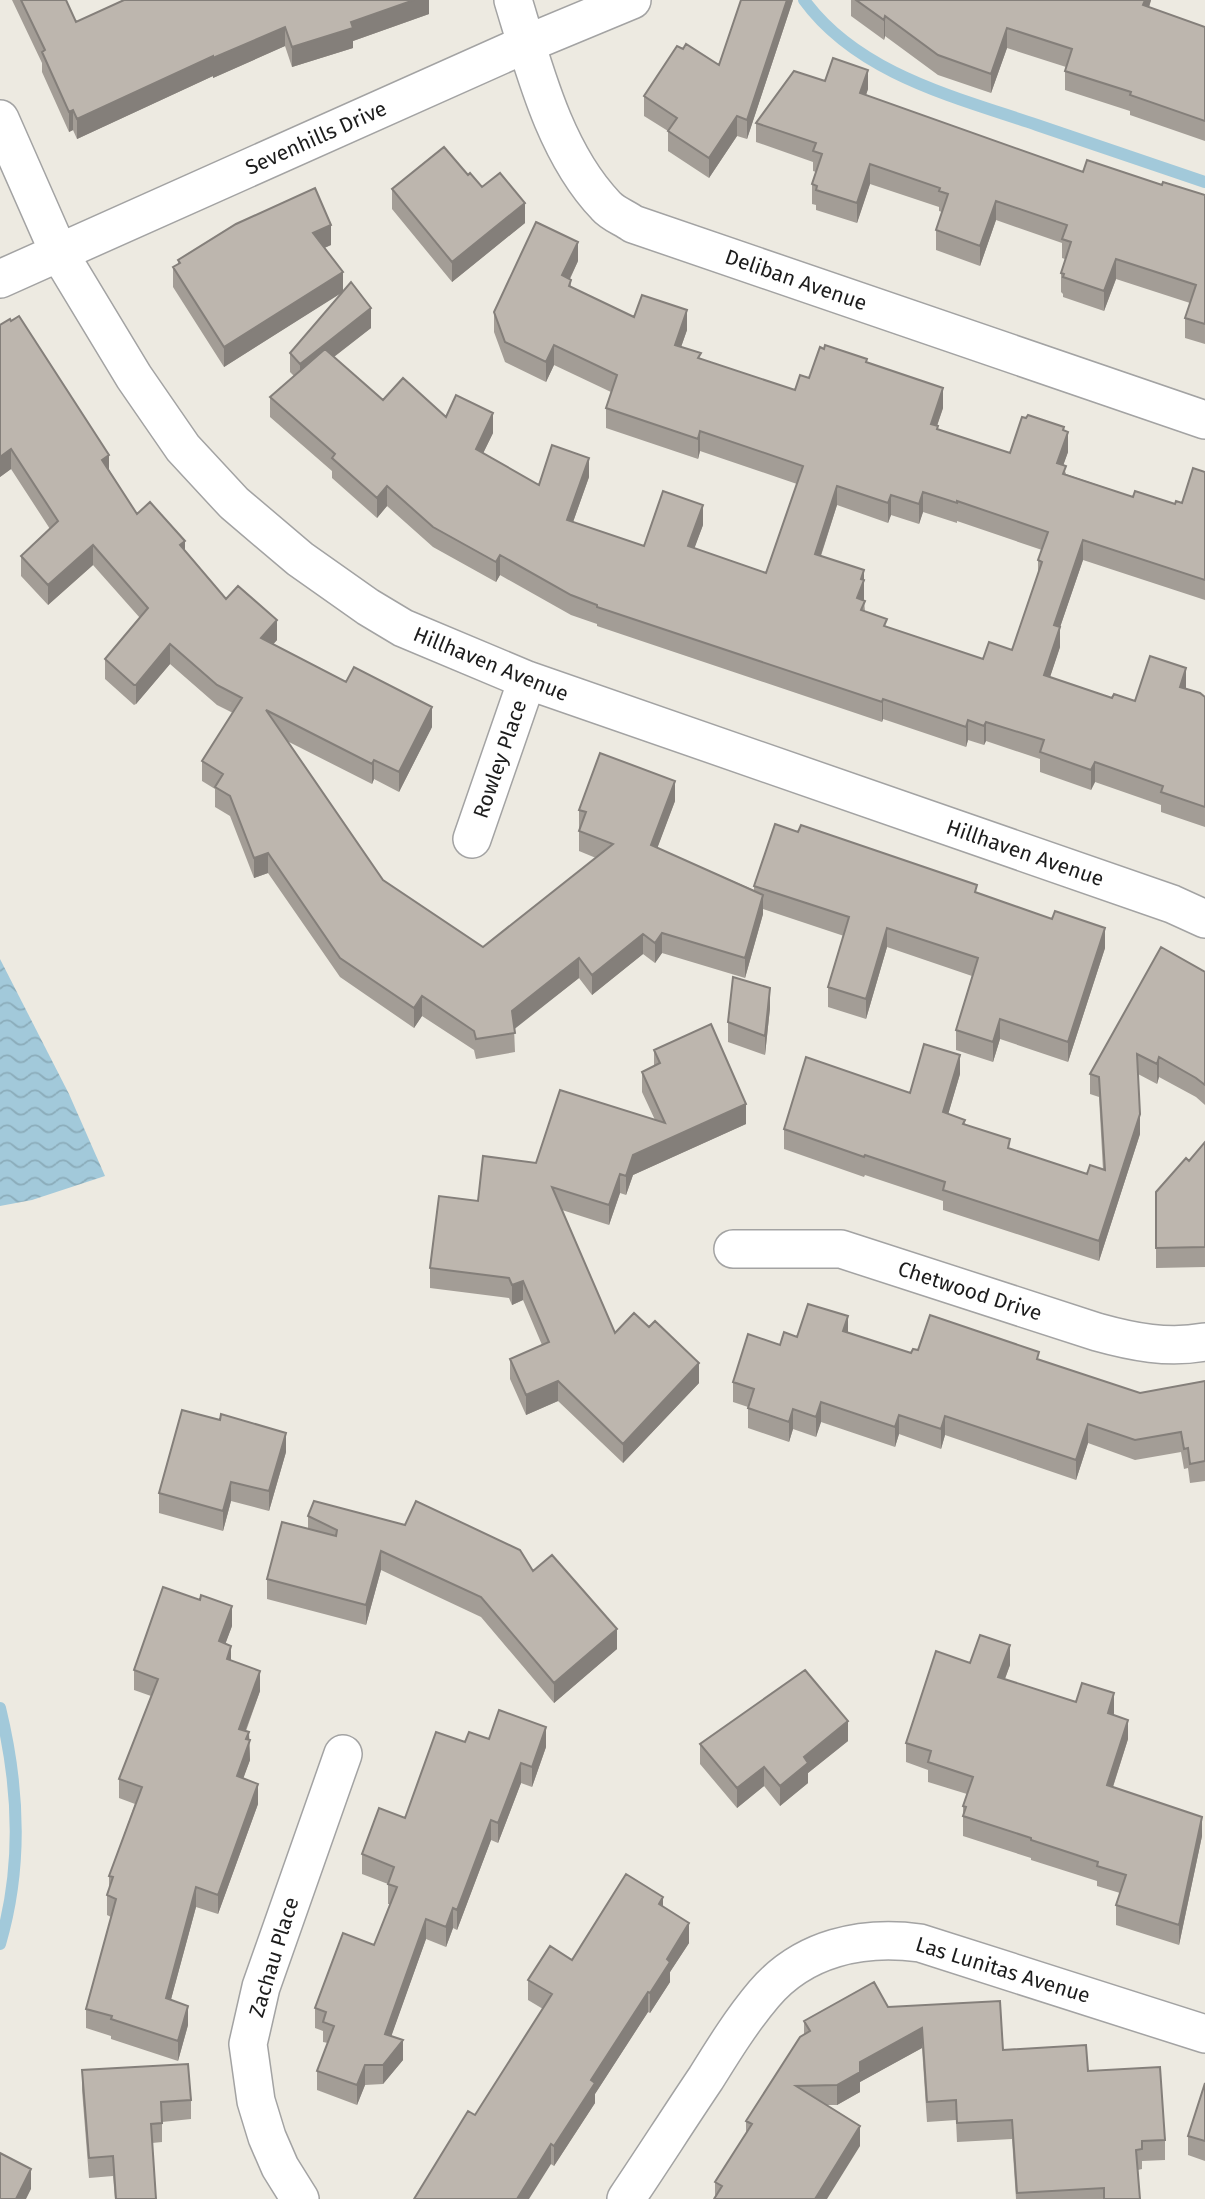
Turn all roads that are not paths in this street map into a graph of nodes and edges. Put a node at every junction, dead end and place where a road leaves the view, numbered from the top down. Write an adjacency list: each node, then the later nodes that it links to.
1 (513, 0): 3 (street, Deliban Avenue)
2 (632, 0): 3 (street, Sevenhills Drive)
3 (526, 44): 5 (street, Sevenhills Drive); 7 (street, Deliban Avenue)
4 (0, 119): 5 (street, Hillhaven Avenue)
5 (59, 253): 6 (street, Sevenhills Drive); 8 (street, Hillhaven Avenue)
6 (0, 279)
7 (1205, 420)
8 (527, 680): 9 (street, Rowley Place); 10 (street, Hillhaven Avenue)
9 (472, 839)
10 (1205, 919)
11 (733, 1249): 12 (street, Chetwood Drive)
12 (1205, 1342)
13 (343, 1754): 15 (street, Zachau Place)
14 (1205, 2034): 16 (street, Las Lunitas Avenue)
15 (300, 2199)
16 (626, 2199)

